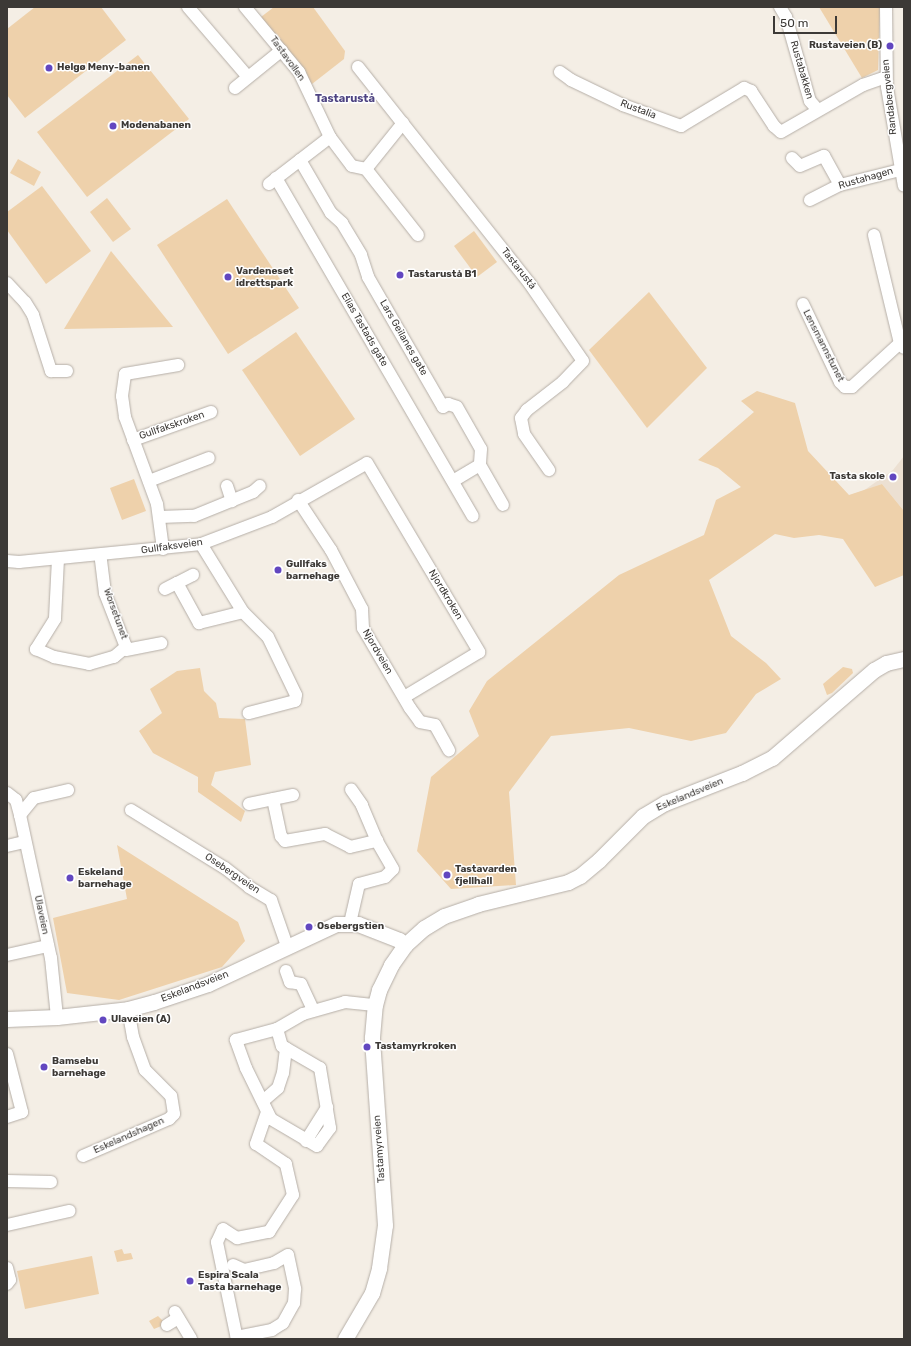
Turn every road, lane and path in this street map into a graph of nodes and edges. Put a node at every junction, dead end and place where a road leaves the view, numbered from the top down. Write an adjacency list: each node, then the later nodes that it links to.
1 (188, 7): 8 (street)
2 (245, 7): 5 (street, Tastavollen)
3 (780, 7): 12 (street, Rustabakken)
4 (886, 7): 9 (street, Randabergveien)
5 (282, 50): 8 (street); 14 (street, Tastavollen)
6 (358, 67): 13 (street, Tastarustå)
7 (560, 72): 11 (street, Rustalia)
8 (248, 77): 10 (street)
9 (886, 77): 12 (street, Rustabakken); 18 (street, Randabergveien)
10 (235, 88)
11 (716, 104): 12 (street, Rustabakken)
12 (817, 109)
13 (403, 123): 17 (street); 34 (street, Tastarustå)
14 (330, 137): 16 (street); 17 (street, Tastavollen)
15 (792, 158): 19 (street)
16 (300, 160): 33 (street, Lars Geilanes gate); 36 (street, Elias Tastads gate)
17 (366, 169): 22 (street, Tastavollen)
18 (900, 170): 19 (street, Rustahagen); 20 (street, Randabergveien)
19 (840, 185): 21 (street, Rustahagen)
20 (904, 186)
21 (810, 200)
22 (418, 235)
23 (874, 235): 26 (street, Lensmannstunet)
24 (7, 283): 28 (street)
25 (803, 304): 26 (street, Lensmannstunet)
26 (902, 346)
27 (178, 365): 30 (street, Gullfakskroken)
28 (68, 371)
29 (211, 412): 30 (street, Gullfakskroken)
30 (133, 440): 35 (street, Gullfakskroken)
31 (209, 458): 35 (street)
32 (367, 463): 39 (street, Gullfaksveien); 56 (street, Njordkroken)
33 (480, 465): 36 (street); 41 (street, Lars Geilanes gate)
34 (549, 470)
35 (149, 481): 43 (street, Gullfakskroken)
36 (453, 481): 42 (street, Elias Tastads gate)
37 (228, 486): 40 (street)
38 (260, 486): 40 (street)
39 (298, 500): 44 (street, Gullfaksveien); 56 (street, Njordveien)
40 (232, 501): 43 (street)
41 (503, 505)
42 (473, 516)
43 (160, 518): 45 (street, Gullfakskroken)
44 (201, 544): 45 (street, Gullfaksveien); 52 (street)
45 (163, 549): 46 (street, Gullfaksveien)
46 (100, 555): 47 (street, Gullfaksveien); 54 (street, Worsetunet)
47 (58, 559): 48 (street, Gullfaksveien); 54 (street, Worsetunet)
48 (7, 561)
49 (193, 575): 50 (street)
50 (177, 583): 51 (street); 52 (street)
51 (165, 589)
52 (243, 612): 57 (street)
53 (161, 643): 54 (street, Worsetunet)
54 (126, 650)
55 (904, 659): 73 (main road, Eskelandsveien)
56 (404, 697): 58 (street, Njordveien)
57 (249, 713)
58 (449, 750)
59 (68, 790): 66 (street)
60 (351, 790): 67 (street)
61 (7, 793): 66 (street, Ulaveien)
62 (294, 795): 63 (street)
63 (273, 799): 64 (street); 67 (street)
64 (249, 804)
65 (132, 810): 72 (street, Osebergveien)
66 (20, 814): 68 (street, Ulaveien)
67 (377, 841): 70 (street)
68 (25, 842): 69 (street); 71 (street, Ulaveien)
69 (7, 846)
70 (350, 923): 72 (main road, Eskelandsveien); 73 (main road, Eskelandsveien)
71 (48, 946): 74 (street); 79 (street, Ulaveien)
72 (287, 946): 77 (main road, Eskelandsveien)
73 (401, 950): 76 (main road, Tastamyrveien)
74 (8, 952)
75 (286, 971): 78 (street)
76 (375, 1005): 78 (street); 98 (main road, Tastamyrveien)
77 (128, 1009): 79 (main road, Eskelandsveien); 87 (street, Eskelandshagen)
78 (313, 1010): 81 (street)
79 (57, 1017): 80 (main road, Eskelandsveien)
80 (7, 1019)
81 (277, 1029): 82 (street); 85 (street)
82 (286, 1048): 85 (street); 85 (street)
83 (7, 1054): 84 (street)
84 (9, 1074): 86 (street)
85 (265, 1107): 96 (street)
86 (7, 1117)
87 (83, 1156)
88 (7, 1181): 89 (street)
89 (51, 1182)
90 (69, 1211): 91 (street)
91 (7, 1225)
92 (233, 1264): 96 (street)
93 (7, 1268): 94 (street)
94 (7, 1284)
95 (167, 1325): 97 (street)
96 (237, 1338)
97 (191, 1339)
98 (345, 1339)

